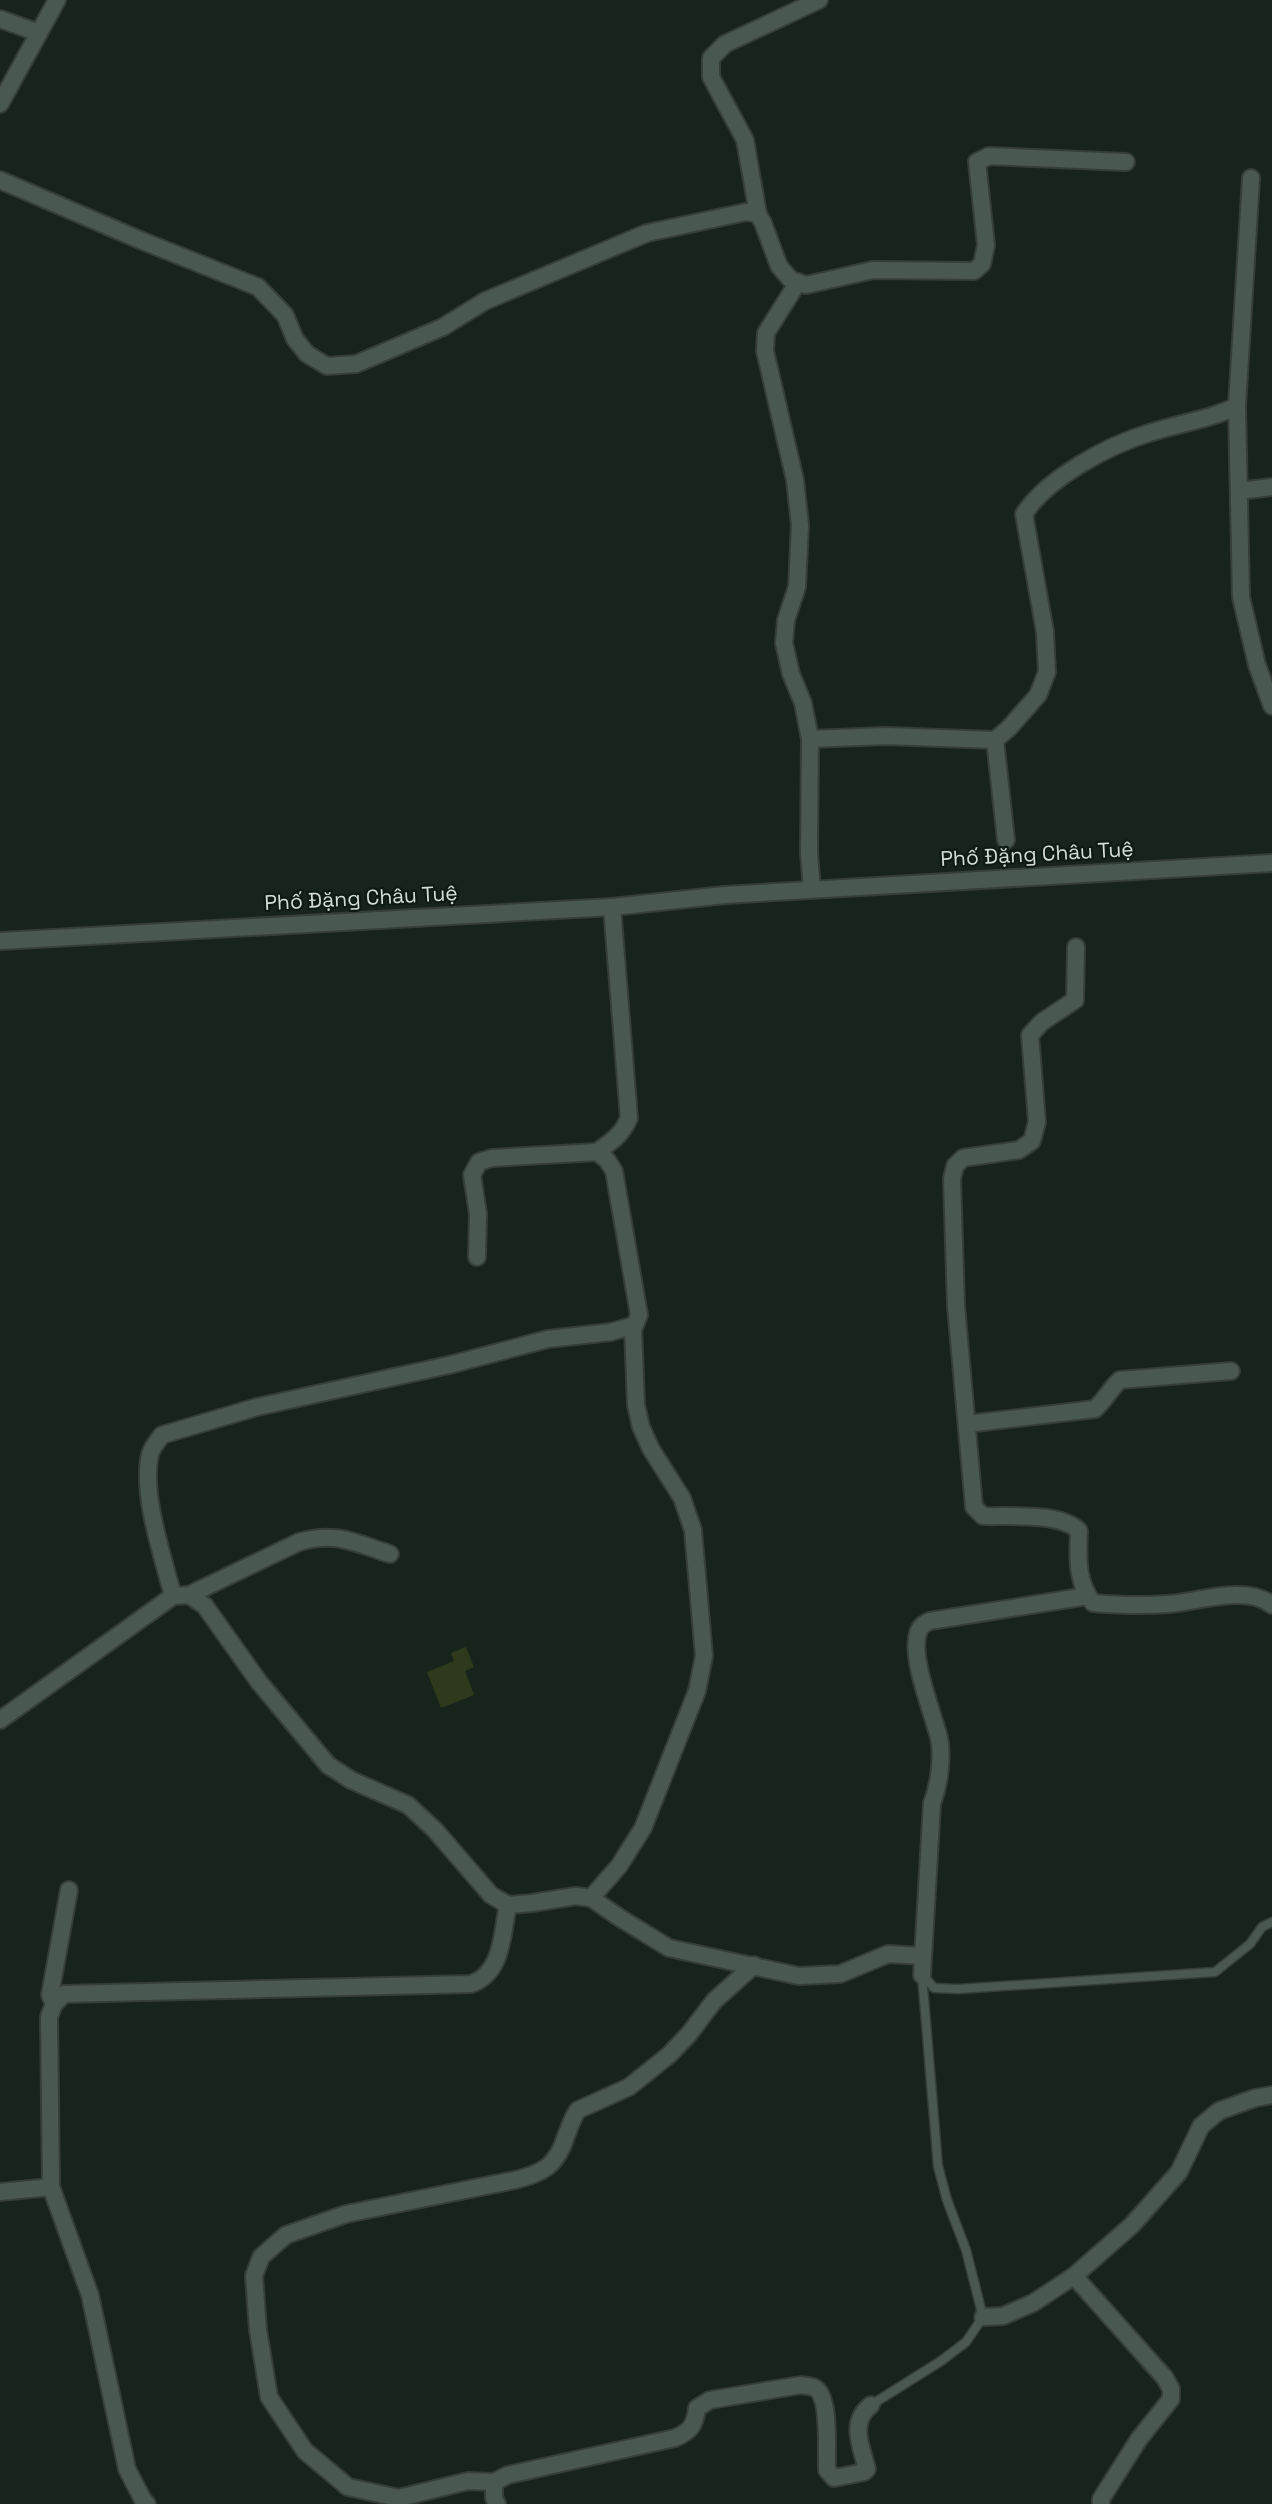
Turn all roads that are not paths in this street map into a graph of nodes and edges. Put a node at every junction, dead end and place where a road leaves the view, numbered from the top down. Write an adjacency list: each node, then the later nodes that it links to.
1 (57, 0): 4 (street)
2 (819, 0): 9 (street)
3 (0, 19): 4 (street)
4 (39, 33): 5 (street)
5 (0, 104)
6 (1126, 162): 10 (street)
7 (1251, 178): 11 (street)
8 (0, 180): 9 (street)
9 (758, 214): 10 (street)
10 (798, 282): 15 (street)
11 (1237, 406): 13 (street); 16 (street)
12 (1272, 487): 13 (street)
13 (1239, 491): 14 (street)
14 (1272, 706)
15 (810, 739): 16 (street); 19 (street)
16 (995, 740): 17 (street)
17 (1006, 840)
18 (1272, 862): 19 (street, Phố Đặng Châu Tuệ)
19 (808, 890): 20 (street, Phố Đặng Châu Tuệ)
20 (612, 907): 21 (street, Phố Đặng Châu Tuệ); 23 (street)
21 (0, 941)
22 (1076, 947): 27 (street)
23 (597, 1152): 24 (street); 25 (street)
24 (477, 1257)
25 (635, 1325): 30 (street); 34 (street)
26 (1231, 1371): 27 (street)
27 (967, 1424): 29 (street)
28 (390, 1554): 30 (street)
29 (1086, 1594): 31 (street); 37 (street)
30 (181, 1595): 32 (street); 35 (street)
31 (1272, 1605)
32 (0, 1720)
33 (69, 1890): 40 (street)
34 (591, 1898): 35 (street); 38 (street)
35 (508, 1905): 40 (street)
36 (1272, 1923): 39 (lane)
37 (923, 1956): 38 (street); 39 (street)
38 (754, 1965): 47 (street)
39 (922, 1975): 45 (lane)
40 (54, 2004): 42 (street)
41 (1272, 2096): 44 (street)
42 (51, 2187): 43 (street); 48 (street)
43 (0, 2192)
44 (1074, 2276): 45 (street); 50 (street)
45 (983, 2318): 46 (lane)
46 (871, 2405): 47 (street)
47 (495, 2482): 49 (street)
48 (147, 2504)
49 (496, 2504)
50 (1101, 2504)

